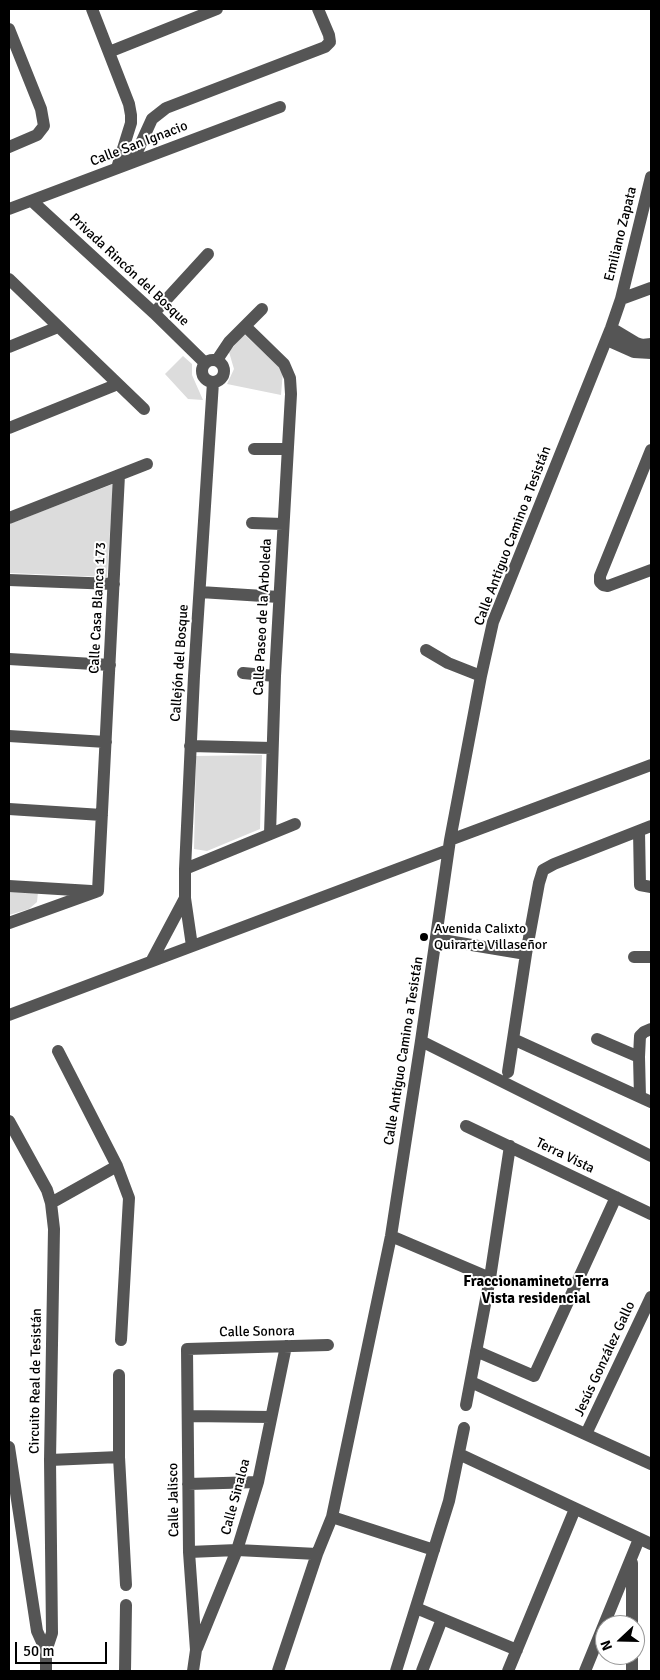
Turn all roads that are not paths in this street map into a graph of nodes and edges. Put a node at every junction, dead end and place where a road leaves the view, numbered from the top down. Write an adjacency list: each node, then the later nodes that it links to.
1 (92, 9): 5 (street)
2 (217, 9): 5 (street)
3 (318, 9): 8 (street)
4 (9, 29): 7 (street)
5 (108, 52): 8 (street)
6 (280, 108): 8 (street, Calle San Ignacio)
7 (9, 147)
8 (117, 168): 10 (street, Calle San Ignacio)
9 (651, 177): 15 (street, Emiliano Zapata)
10 (32, 201): 11 (street, Calle San Ignacio); 17 (street, Privada Rincón del Bosque)
11 (9, 210)
12 (208, 254): 17 (street)
13 (9, 280): 19 (street)
14 (651, 288): 15 (street)
15 (621, 299): 20 (street, Calle Antiguo Camino a Tesistán)
16 (262, 309): 18 (street)
17 (154, 313): 24 (street, Privada Rincón del Bosque)
18 (245, 326): 24 (street); 30 (street, Calle Paseo de la Arboleda)
19 (58, 327): 22 (street); 26 (street)
20 (609, 334): 21 (street); 23 (street); 47 (street, Calle Antiguo Camino a Tesistán)
21 (651, 344)
22 (9, 347)
23 (651, 353)
24 (211, 361): 25 (street); 25 (street)
25 (214, 382): 40 (street, Callejón del Bosque)
26 (118, 384): 27 (street); 28 (street)
27 (144, 409)
28 (9, 428)
29 (254, 449): 30 (street)
30 (287, 449): 36 (street, Calle Paseo de la Arboleda)
31 (651, 450): 37 (street)
32 (147, 464): 33 (street)
33 (119, 475): 34 (street); 39 (street, Calle Casa Blanca 173)
34 (9, 518)
35 (252, 524): 36 (street)
36 (282, 524): 41 (street, Calle Paseo de la Arboleda)
37 (651, 570)
38 (9, 580): 39 (street)
39 (114, 584): 44 (street, Calle Casa Blanca 173)
40 (200, 592): 41 (street); 50 (street, Callejón del Bosque)
41 (280, 597): 46 (street, Calle Paseo de la Arboleda)
42 (426, 650): 47 (street)
43 (9, 659): 44 (street)
44 (110, 665): 49 (street, Calle Casa Blanca 173)
45 (243, 673): 46 (street)
46 (275, 676): 51 (street, Calle Paseo de la Arboleda)
47 (480, 676): 59 (street, Calle Antiguo Camino a Tesistán)
48 (9, 736): 49 (street)
49 (106, 742): 54 (street, Calle Casa Blanca 173)
50 (190, 746): 51 (street); 60 (street, Callejón del Bosque)
51 (272, 748): 58 (street, Calle Paseo de la Arboleda)
52 (651, 765): 59 (street)
53 (9, 809): 54 (street)
54 (102, 815): 63 (street, Calle Casa Blanca 173)
55 (295, 824): 58 (street)
56 (651, 826): 57 (street)
57 (639, 831): 62 (street); 68 (street)
58 (270, 834): 60 (street)
59 (449, 845): 66 (street, Calle Antiguo Camino a Tesistán); 67 (street)
60 (184, 869): 64 (street, Callejón del Bosque)
61 (9, 886): 63 (street)
62 (651, 887)
63 (98, 891): 65 (street)
64 (184, 898): 67 (street, Callejón del Bosque); 71 (street)
65 (9, 923)
66 (436, 939): 68 (street); 76 (street, Calle Antiguo Camino a Tesistán)
67 (192, 946): 71 (street)
68 (526, 954): 74 (street)
69 (634, 957): 70 (street)
70 (651, 957)
71 (152, 960): 72 (street)
72 (9, 1015)
73 (651, 1029): 78 (street)
74 (513, 1039): 79 (street); 80 (street)
75 (598, 1039): 78 (street)
76 (421, 1040): 84 (street); 89 (street, Calle Antiguo Camino a Tesistán)
77 (58, 1051): 85 (street)
78 (639, 1057): 80 (street)
79 (508, 1072)
80 (646, 1100)
81 (9, 1121): 87 (street, Circuito Real de Tesistán)
82 (466, 1126): 83 (street, Terra Vista)
83 (510, 1146): 86 (street, Terra Vista); 90 (street)
84 (651, 1156)
85 (117, 1166): 87 (street); 92 (street)
86 (616, 1197): 88 (street, Terra Vista); 96 (street)
87 (51, 1203): 107 (street, Circuito Real de Tesistán)
88 (651, 1214)
89 (391, 1236): 90 (street); 112 (street, Calle Antiguo Camino a Tesistán)
90 (490, 1278): 96 (street)
91 (651, 1298): 103 (street, Jesús González Gallo)
92 (121, 1340)
93 (328, 1345): 94 (street, Calle Sonora)
94 (286, 1346): 95 (street, Calle Sonora); 101 (street, Calle Sinaloa)
95 (186, 1349): 100 (street, Calle Jalisco)
96 (476, 1351): 98 (street)
97 (118, 1375): 106 (street)
98 (471, 1382): 99 (street); 103 (street)
99 (466, 1405)
100 (188, 1416): 101 (street); 110 (street, Calle Jalisco)
101 (272, 1417): 109 (street, Calle Sinaloa)
102 (464, 1428): 105 (street)
103 (586, 1434): 108 (street)
104 (9, 1447): 127 (street, Circuito Real de Tesistán)
105 (459, 1454): 111 (street); 116 (street)
106 (119, 1456): 107 (street); 120 (street)
107 (50, 1460): 127 (street, Circuito Real de Tesistán)
108 (651, 1464)
109 (258, 1482): 110 (street); 115 (street, Calle Sinaloa)
110 (188, 1484): 117 (street, Calle Jalisco)
111 (575, 1509): 113 (street); 126 (street)
112 (332, 1517): 116 (street); 118 (street, Calle Antiguo Camino a Tesistán)
113 (638, 1538): 114 (street); 119 (street)
114 (651, 1544)
115 (237, 1550): 117 (street); 118 (street); 125 (street, Calle Sinaloa)
116 (434, 1550): 122 (street)
117 (189, 1552): 125 (street, Calle Jalisco)
118 (318, 1554): 131 (street, Calle Antiguo Camino a Tesistán)
119 (632, 1554): 123 (street); 135 (street)
120 (126, 1585)
121 (126, 1605): 129 (street)
122 (416, 1608): 124 (street); 132 (street)
123 (632, 1615)
124 (442, 1619): 126 (street); 133 (street)
125 (196, 1650): 130 (street)
126 (516, 1650): 134 (street)
127 (46, 1651): 128 (street, Circuito Real de Tesistán)
128 (46, 1671)
129 (125, 1671)
130 (193, 1671)
131 (278, 1671)
132 (396, 1671)
133 (422, 1671)
134 (508, 1671)
135 (585, 1671)

